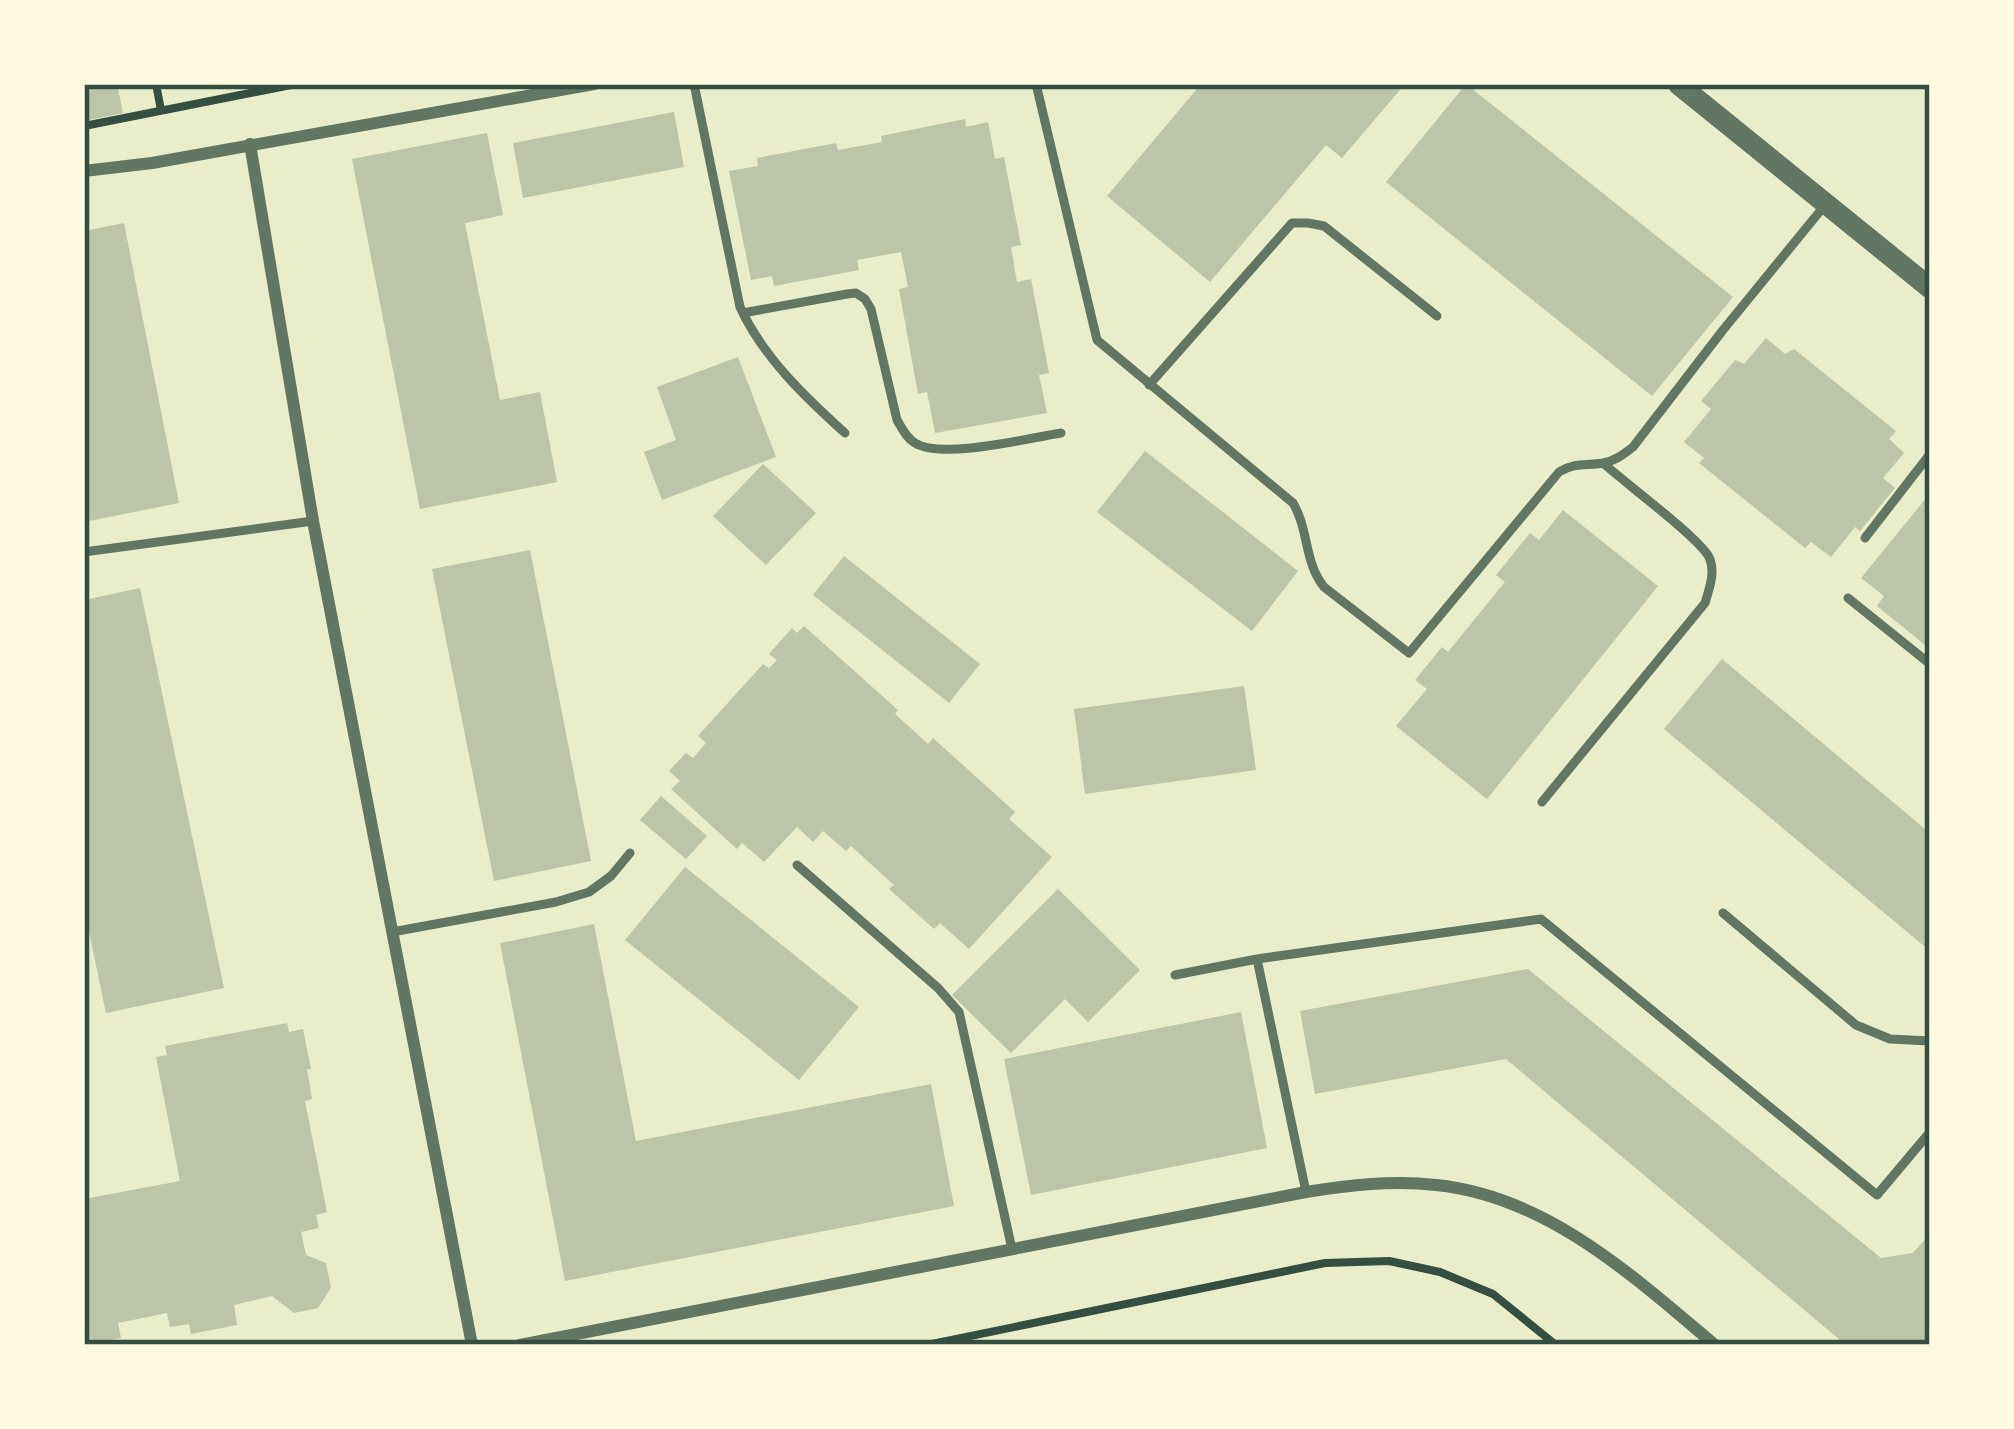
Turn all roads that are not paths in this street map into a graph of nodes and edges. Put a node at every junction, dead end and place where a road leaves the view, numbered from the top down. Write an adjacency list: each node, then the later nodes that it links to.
1 (496, 84): 7 (lane)
2 (594, 84): 6 (street)
3 (694, 84): 12 (lane)
4 (1036, 84): 14 (lane)
5 (1678, 84): 10 (street)
6 (545, 88): 7 (street)
7 (499, 99): 8 (street)
8 (250, 144): 9 (street); 19 (street)
9 (84, 171)
10 (1825, 205): 11 (street); 18 (lane)
11 (1930, 289)
12 (743, 314): 15 (lane); 16 (lane)
13 (1437, 316): 14 (lane)
14 (1150, 385): 18 (lane)
15 (845, 433)
16 (1061, 433)
17 (1930, 454): 20 (lane)
18 (1603, 463): 24 (lane)
19 (313, 521): 21 (lane); 28 (street)
20 (1864, 538)
21 (84, 552)
22 (1848, 598): 23 (lane)
23 (1930, 664)
24 (1542, 802)
25 (630, 854): 28 (lane)
26 (797, 865): 34 (lane)
27 (1723, 913): 31 (lane)
28 (392, 932): 35 (street)
29 (1257, 959): 30 (lane); 32 (lane); 33 (lane)
30 (1175, 975)
31 (1930, 1041)
32 (1930, 1132)
33 (1306, 1192): 34 (street); 37 (street)
34 (1012, 1250): 36 (street)
35 (472, 1345)
36 (520, 1345)
37 (1715, 1345)

